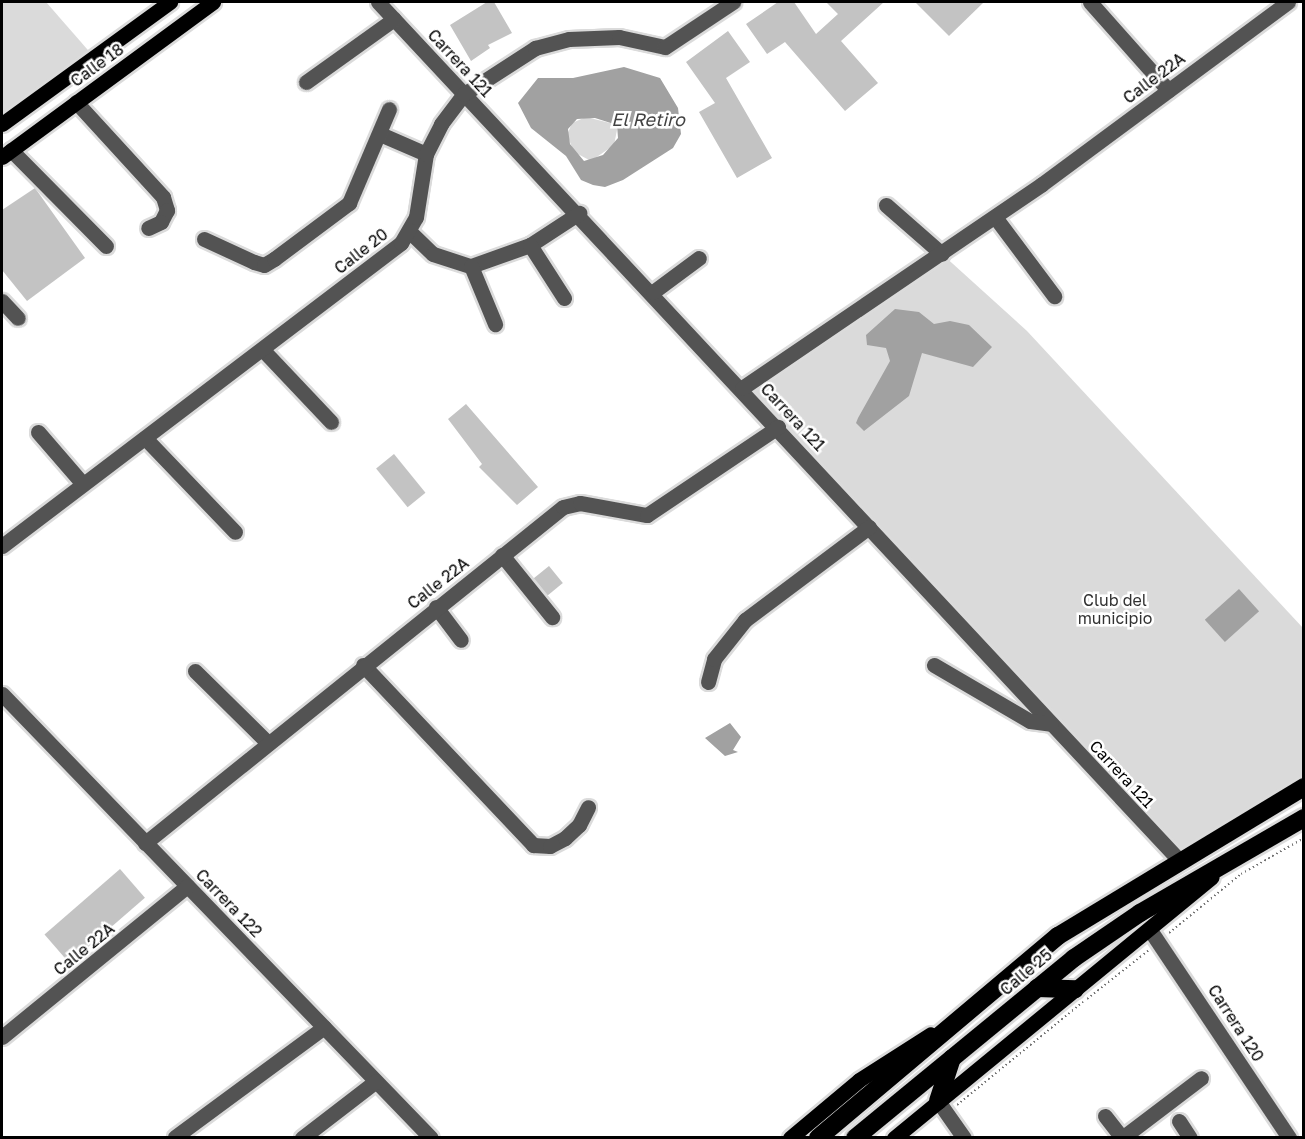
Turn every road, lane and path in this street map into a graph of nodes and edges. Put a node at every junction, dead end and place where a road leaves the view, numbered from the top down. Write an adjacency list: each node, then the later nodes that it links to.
1 (170, 2): 13 (main road, Calle 18)
2 (213, 2): 11 (main road, Calle 18)
3 (378, 2): 7 (street, Carrera 121)
4 (733, 2): 10 (street, Calle 20)
5 (1090, 2): 9 (street)
6 (1288, 2): 9 (street, Calle 22A)
7 (394, 19): 8 (street); 10 (street, Carrera 121)
8 (306, 82)
9 (1168, 90): 19 (street, Calle 22A)
10 (464, 94): 16 (street, Calle 20); 18 (street, Carrera 121)
11 (76, 102): 15 (main road, Calle 18); 20 (street)
12 (389, 110): 14 (street)
13 (2, 124)
14 (380, 134): 16 (street); 22 (street)
15 (6, 153): 24 (street)
16 (426, 154): 21 (street, Calle 20)
17 (886, 205): 25 (street)
18 (579, 213): 23 (street); 28 (street, Carrera 121)
19 (995, 217): 25 (street, Calle 22A); 29 (street)
20 (148, 228)
21 (411, 233): 27 (street); 34 (street, Calle 20)
22 (204, 239)
23 (530, 245): 27 (street); 30 (street)
24 (106, 246)
25 (942, 255): 35 (street, Calle 22A)
26 (699, 258): 28 (street)
27 (471, 266): 33 (street)
28 (653, 292): 35 (street, Carrera 121)
29 (1054, 296)
30 (564, 298)
31 (2, 302): 32 (street)
32 (18, 318)
33 (495, 324)
34 (263, 350): 36 (street); 39 (street, Calle 20)
35 (742, 388): 37 (street, Carrera 121)
36 (331, 422)
37 (778, 427): 41 (street, Carrera 121); 44 (street, Calle 22A)
38 (39, 432): 40 (street)
39 (145, 438): 40 (street, Calle 20); 42 (street)
40 (82, 483): 43 (street, Calle 20)
41 (869, 527): 51 (street); 53 (street, Carrera 121)
42 (235, 532)
43 (2, 546)
44 (502, 555): 45 (street, Calle 22A); 46 (street)
45 (436, 607): 47 (street); 48 (street, Calle 22A)
46 (552, 617)
47 (461, 640)
48 (363, 665): 54 (street, Calle 22A); 56 (street)
49 (934, 665): 53 (street)
50 (195, 671): 54 (street)
51 (708, 682)
52 (2, 694): 59 (street, Carrera 122)
53 (1051, 724): 61 (street, Carrera 121)
54 (268, 743): 59 (street, Calle 22A)
55 (1304, 787): 61 (highway, Calle 25)
56 (588, 807)
57 (1304, 818): 60 (highway, Calle 25)
58 (1304, 838): 63 (path)
59 (146, 843): 62 (street, Carrera 122)
60 (1236, 857): 63 (main road, Calle 25); 64 (highway, Calle 25)
61 (1179, 860): 66 (highway, Calle 25)
62 (187, 886): 67 (street, Carrera 122); 68 (street, Calle 22A)
63 (1155, 935): 65 (main road, Calle 25); 72 (path); 85 (street, Carrera 120)
64 (1037, 988): 65 (highway); 69 (highway, Calle 25)
65 (1075, 989): 72 (main road, Calle 25)
66 (964, 1013): 78 (main road, Calle 25); 79 (highway, Calle 25)
67 (324, 1027): 71 (street, Carrera 122); 75 (street)
68 (2, 1037)
69 (952, 1058): 72 (highway); 80 (highway, Calle 25)
70 (1201, 1078): 83 (street)
71 (376, 1081): 76 (street); 77 (street, Carrera 122)
72 (942, 1107): 81 (main road, Calle 25); 82 (street)
73 (1105, 1116): 83 (street)
74 (1179, 1121): 84 (street)
75 (175, 1137)
76 (302, 1137)
77 (431, 1137)
78 (790, 1137)
79 (818, 1137)
80 (855, 1137)
81 (894, 1137)
82 (964, 1137)
83 (1122, 1137)
84 (1190, 1137)
85 (1290, 1137)

